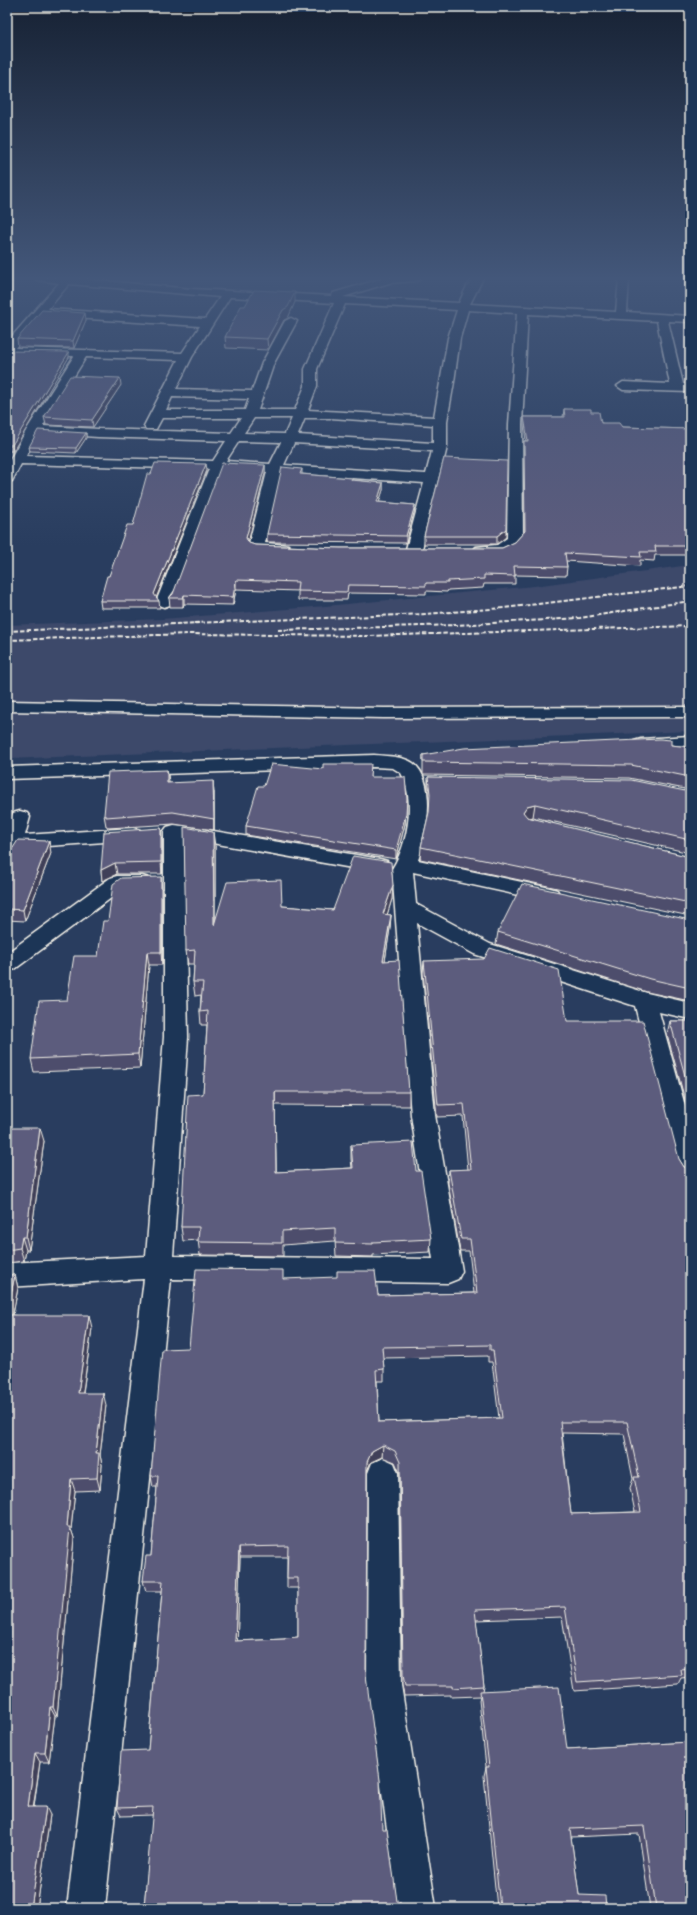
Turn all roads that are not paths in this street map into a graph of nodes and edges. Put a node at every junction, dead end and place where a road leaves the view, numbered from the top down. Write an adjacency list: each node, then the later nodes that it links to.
1 (73, 367): 17 (street)
2 (181, 367): 11 (street)
3 (266, 367): 12 (street)
4 (312, 367): 15 (street)
5 (450, 367): 16 (street)
6 (518, 367): 31 (street)
7 (679, 367): 9 (street)
8 (623, 386): 9 (street)
9 (677, 387): 10 (street)
10 (690, 388)
11 (168, 393): 12 (street); 13 (street)
12 (256, 395): 14 (street)
13 (157, 414): 14 (street); 18 (street)
14 (250, 414): 15 (street); 19 (street)
15 (300, 414): 16 (street); 20 (street)
16 (440, 421): 21 (street)
17 (34, 429): 18 (street); 22 (street)
18 (147, 434): 19 (street)
19 (235, 437): 20 (street); 23 (street)
20 (290, 438): 21 (street); 24 (street)
21 (440, 447): 26 (street)
22 (17, 460): 23 (street); 25 (street)
23 (217, 465): 24 (street); 32 (street)
24 (275, 469): 26 (street); 27 (street)
25 (7, 478)
26 (431, 479): 29 (street)
27 (294, 548)
28 (399, 549): 29 (street)
29 (414, 549): 30 (street)
30 (430, 549)
31 (469, 550)
32 (164, 602)
33 (7, 706): 34 (street)
34 (690, 712)
35 (690, 742): 36 (street)
36 (627, 745)
37 (423, 759): 38 (street)
38 (400, 764): 39 (street); 43 (street)
39 (7, 773)
40 (20, 817): 42 (street)
41 (161, 832): 42 (street); 43 (street); 44 (street)
42 (9, 847)
43 (404, 866): 45 (street); 46 (street)
44 (174, 882): 47 (street); 51 (street)
45 (566, 898)
46 (406, 908): 48 (street); 51 (street)
47 (7, 964)
48 (645, 1001): 49 (street); 50 (street)
49 (690, 1011)
50 (690, 1171)
51 (159, 1267): 52 (street); 54 (street)
52 (7, 1275)
53 (383, 1473): 55 (street)
54 (86, 1908)
55 (417, 1908)

